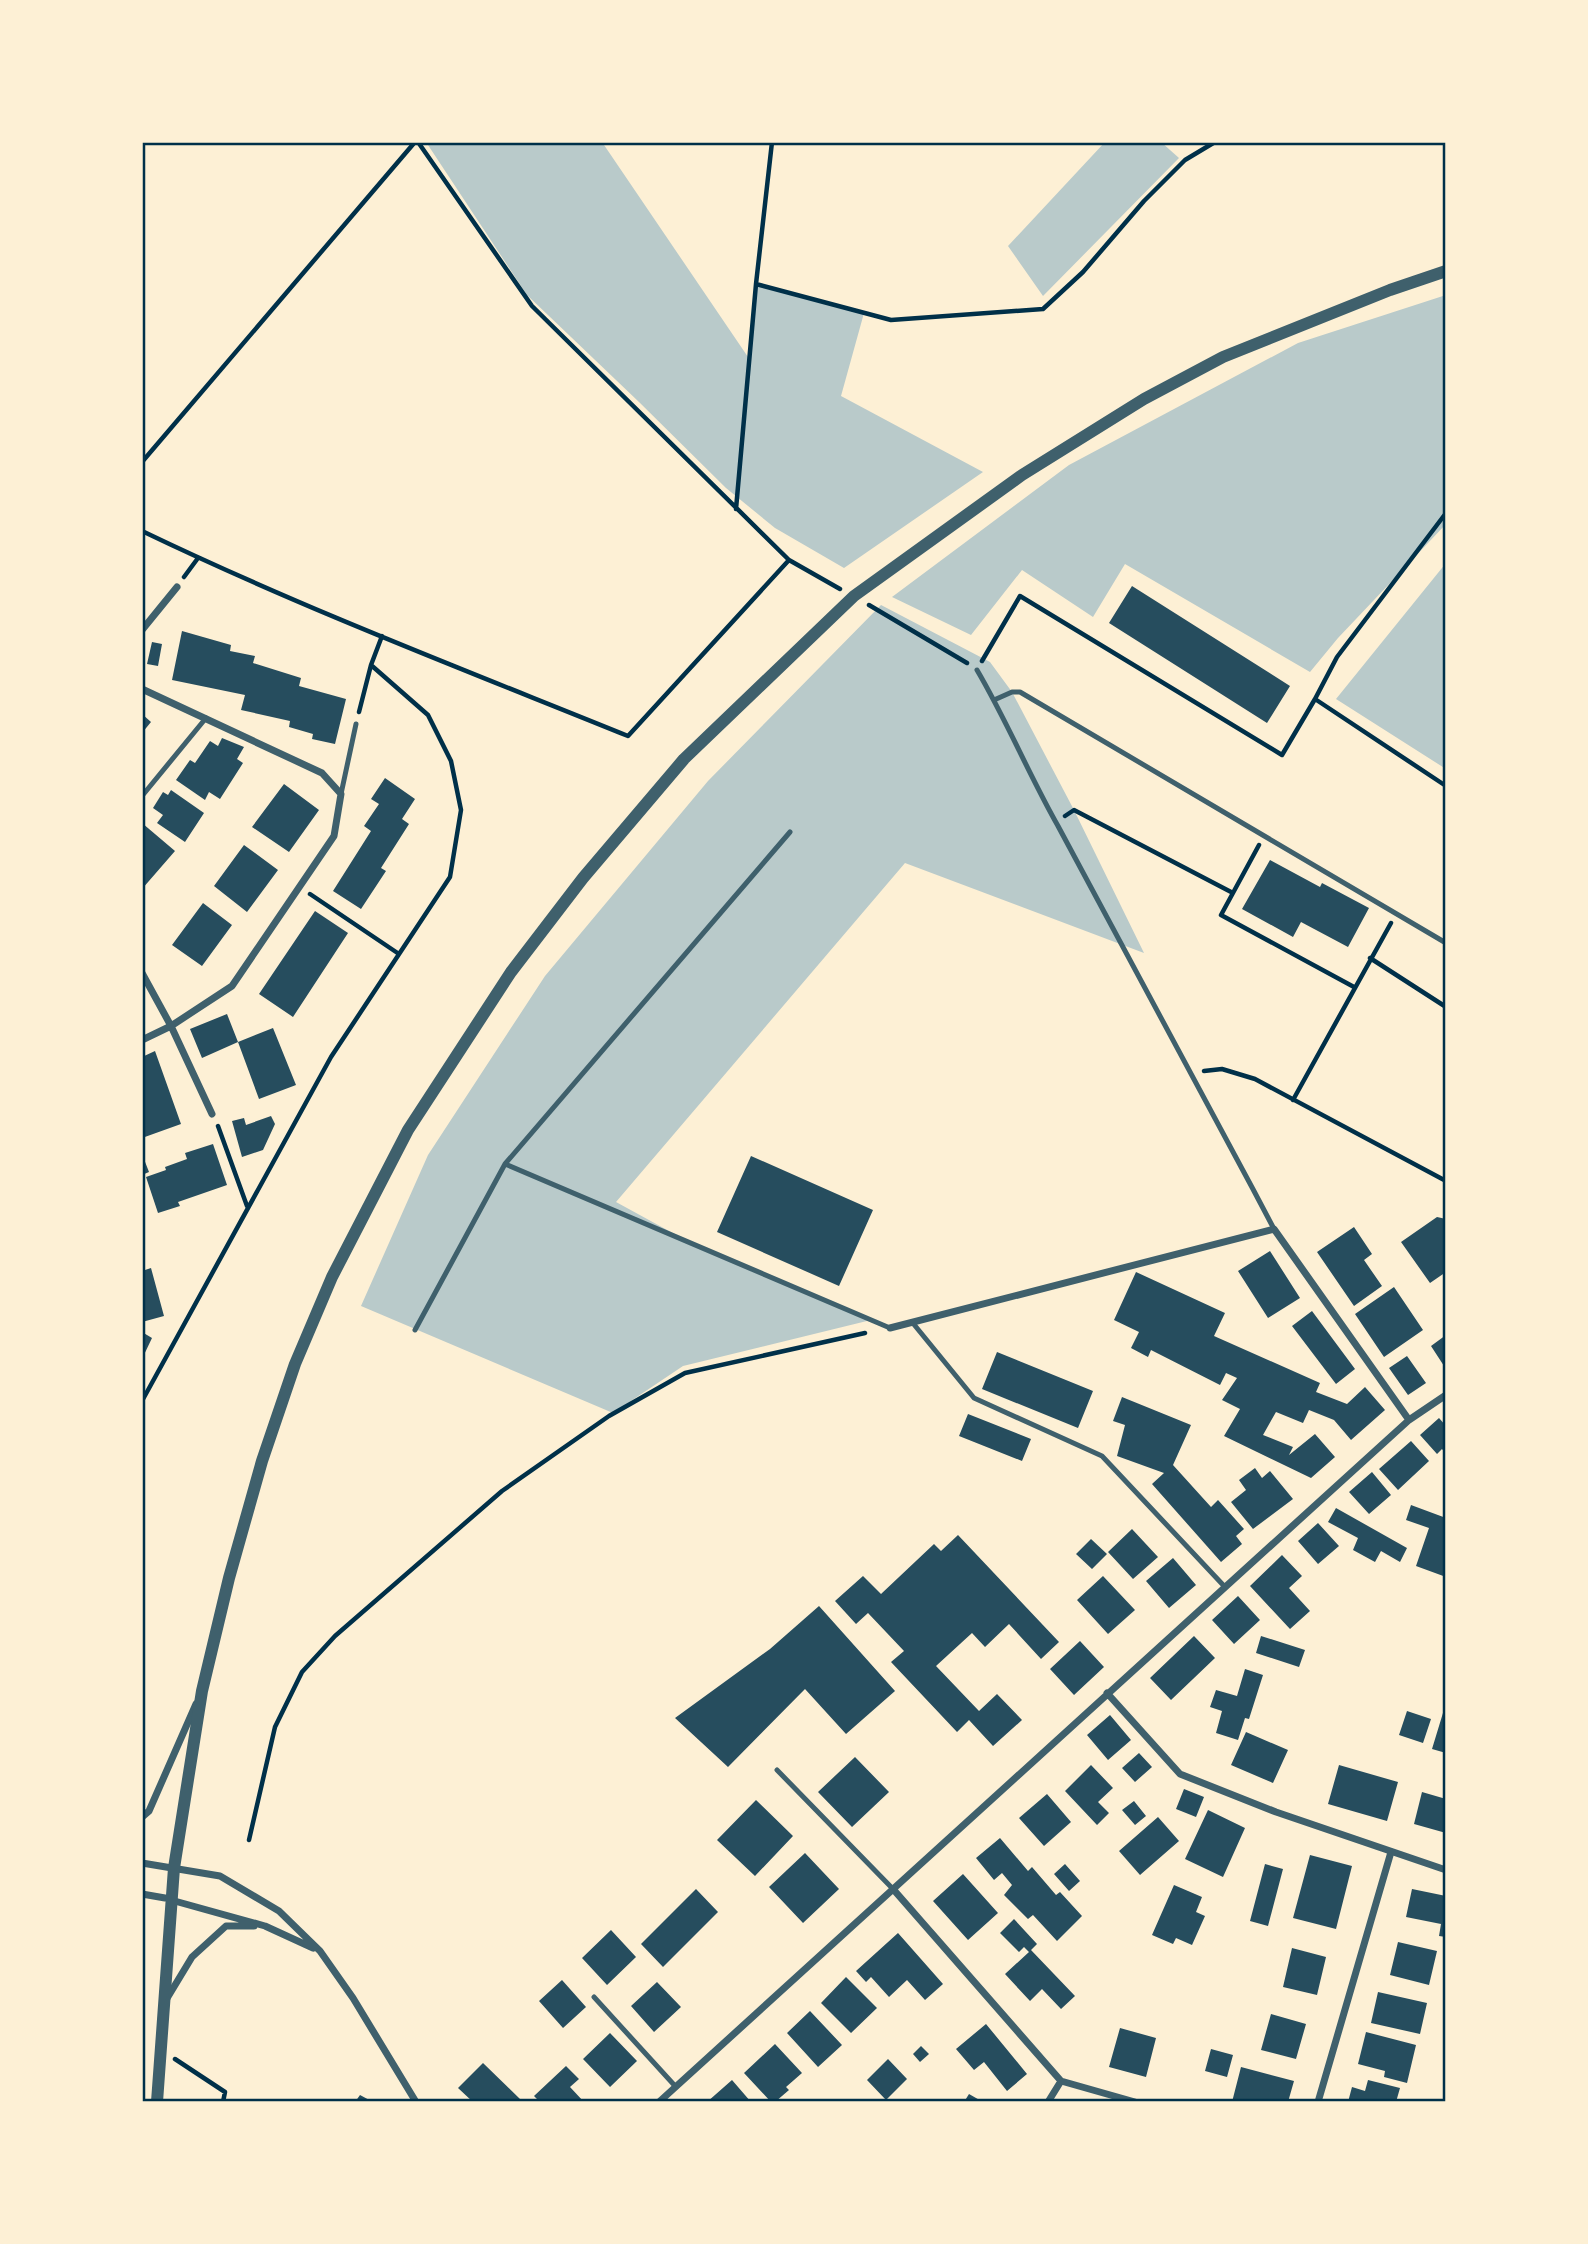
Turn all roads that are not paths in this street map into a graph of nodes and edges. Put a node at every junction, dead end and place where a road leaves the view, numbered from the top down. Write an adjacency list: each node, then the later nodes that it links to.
1 (1446, 271): 25 (street)
2 (177, 587): 3 (street)
3 (142, 630)
4 (977, 670): 6 (lane)
5 (142, 689): 7 (street)
6 (994, 700): 12 (lane); 18 (lane)
7 (206, 718): 9 (street); 10 (lane)
8 (356, 724): 9 (lane)
9 (341, 794): 14 (street)
10 (142, 796)
11 (790, 832): 17 (lane)
12 (1446, 943)
13 (142, 973): 14 (street)
14 (171, 1026): 15 (street); 16 (street)
15 (142, 1040)
16 (212, 1114)
17 (505, 1164): 20 (lane); 21 (lane)
18 (1274, 1229): 19 (street); 23 (street)
19 (912, 1322): 20 (street); 24 (lane)
20 (890, 1328)
21 (415, 1330)
22 (1446, 1395): 23 (street)
23 (1409, 1420): 24 (street)
24 (1225, 1587): 26 (street)
25 (202, 1691): 28 (street); 31 (street)
26 (1107, 1693): 29 (street); 33 (street)
27 (777, 1770): 33 (lane)
28 (142, 1817)
29 (1391, 1852): 32 (street); 47 (street)
30 (142, 1863): 31 (street)
31 (174, 1868): 35 (street); 37 (street)
32 (1446, 1870)
33 (893, 1889): 40 (street); 41 (street)
34 (142, 1894): 35 (street)
35 (168, 1899): 36 (street); 39 (street)
36 (265, 1926): 37 (street); 39 (street)
37 (320, 1951): 43 (street)
38 (594, 1997): 41 (lane)
39 (162, 2007): 42 (street)
40 (1061, 2081): 45 (street); 46 (street)
41 (676, 2087): 44 (street)
42 (157, 2102)
43 (416, 2102)
44 (659, 2102)
45 (1048, 2102)
46 (1135, 2102)
47 (1318, 2102)

